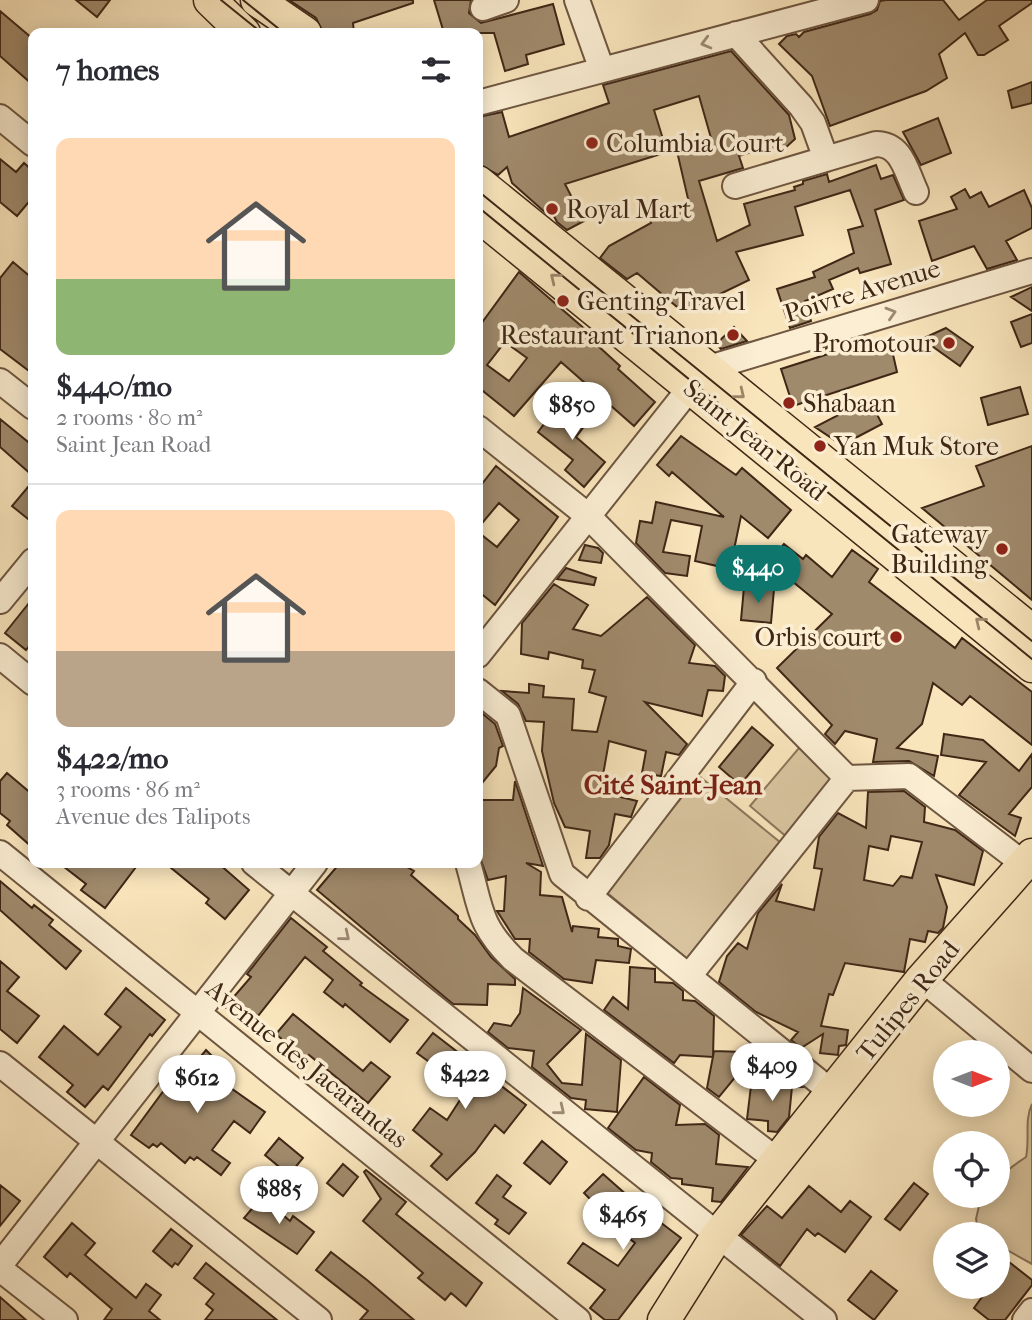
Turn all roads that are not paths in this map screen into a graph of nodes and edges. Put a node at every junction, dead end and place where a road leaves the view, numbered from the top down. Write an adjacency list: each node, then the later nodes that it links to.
1 (210, 0): 5 (main road)
2 (257, 0): 6 (main road)
3 (578, 0): 8 (street)
4 (866, 0): 7 (street)
5 (239, 28)
6 (298, 28)
7 (736, 34): 8 (street, one-way to 8); 12 (street)
8 (602, 70): 9 (street)
9 (483, 102)
10 (0, 117): 11 (street)
11 (28, 140)
12 (826, 159): 14 (street); 15 (street)
13 (483, 186): 18 (main road, Saint Jean Road)
14 (735, 186)
15 (916, 192)
16 (483, 219): 18 (main road, Saint Jean Road, one-way to 16)
17 (1032, 271): 18 (street, Poivre Avenue, one-way to 17)
18 (699, 378): 22 (street); 25 (main road, Saint Jean Road, one-way to 25); 28 (main road, Saint Jean Road, one-way to 18)
19 (0, 381): 20 (street)
20 (28, 403)
21 (483, 432): 22 (street)
22 (587, 515): 26 (street); 30 (street)
23 (28, 567): 24 (street)
24 (0, 601)
25 (1028, 623)
26 (483, 643)
27 (0, 656): 29 (street)
28 (1032, 666)
29 (28, 679)
30 (754, 681): 32 (street); 39 (street)
31 (483, 695): 39 (street)
32 (847, 778): 34 (street); 40 (street)
33 (0, 853): 42 (street, Avenue des Jacarandas)
34 (1028, 860): 41 (main road, Tulipes Road)
35 (260, 868): 38 (street)
36 (311, 868): 38 (street)
37 (469, 868): 47 (street)
38 (292, 893): 42 (street); 48 (street, one-way to 48)
39 (588, 898): 40 (street)
40 (689, 976): 45 (street)
41 (922, 979): 44 (street); 45 (main road, Tulipes Road)
42 (198, 1015): 46 (street); 53 (street, Avenue des Jacarandas)
43 (0, 1064): 46 (street)
44 (1032, 1070)
45 (833, 1093): 47 (main road, Tulipes Road)
46 (97, 1143): 49 (street); 52 (street)
47 (778, 1161): 48 (main road, Tulipes Road)
48 (716, 1236): 54 (main road, Tulipes Road); 55 (street)
49 (0, 1267): 51 (street)
50 (1032, 1311): 56 (street)
51 (65, 1320)
52 (319, 1320)
53 (578, 1320)
54 (664, 1320)
55 (824, 1320)
56 (1025, 1320)

